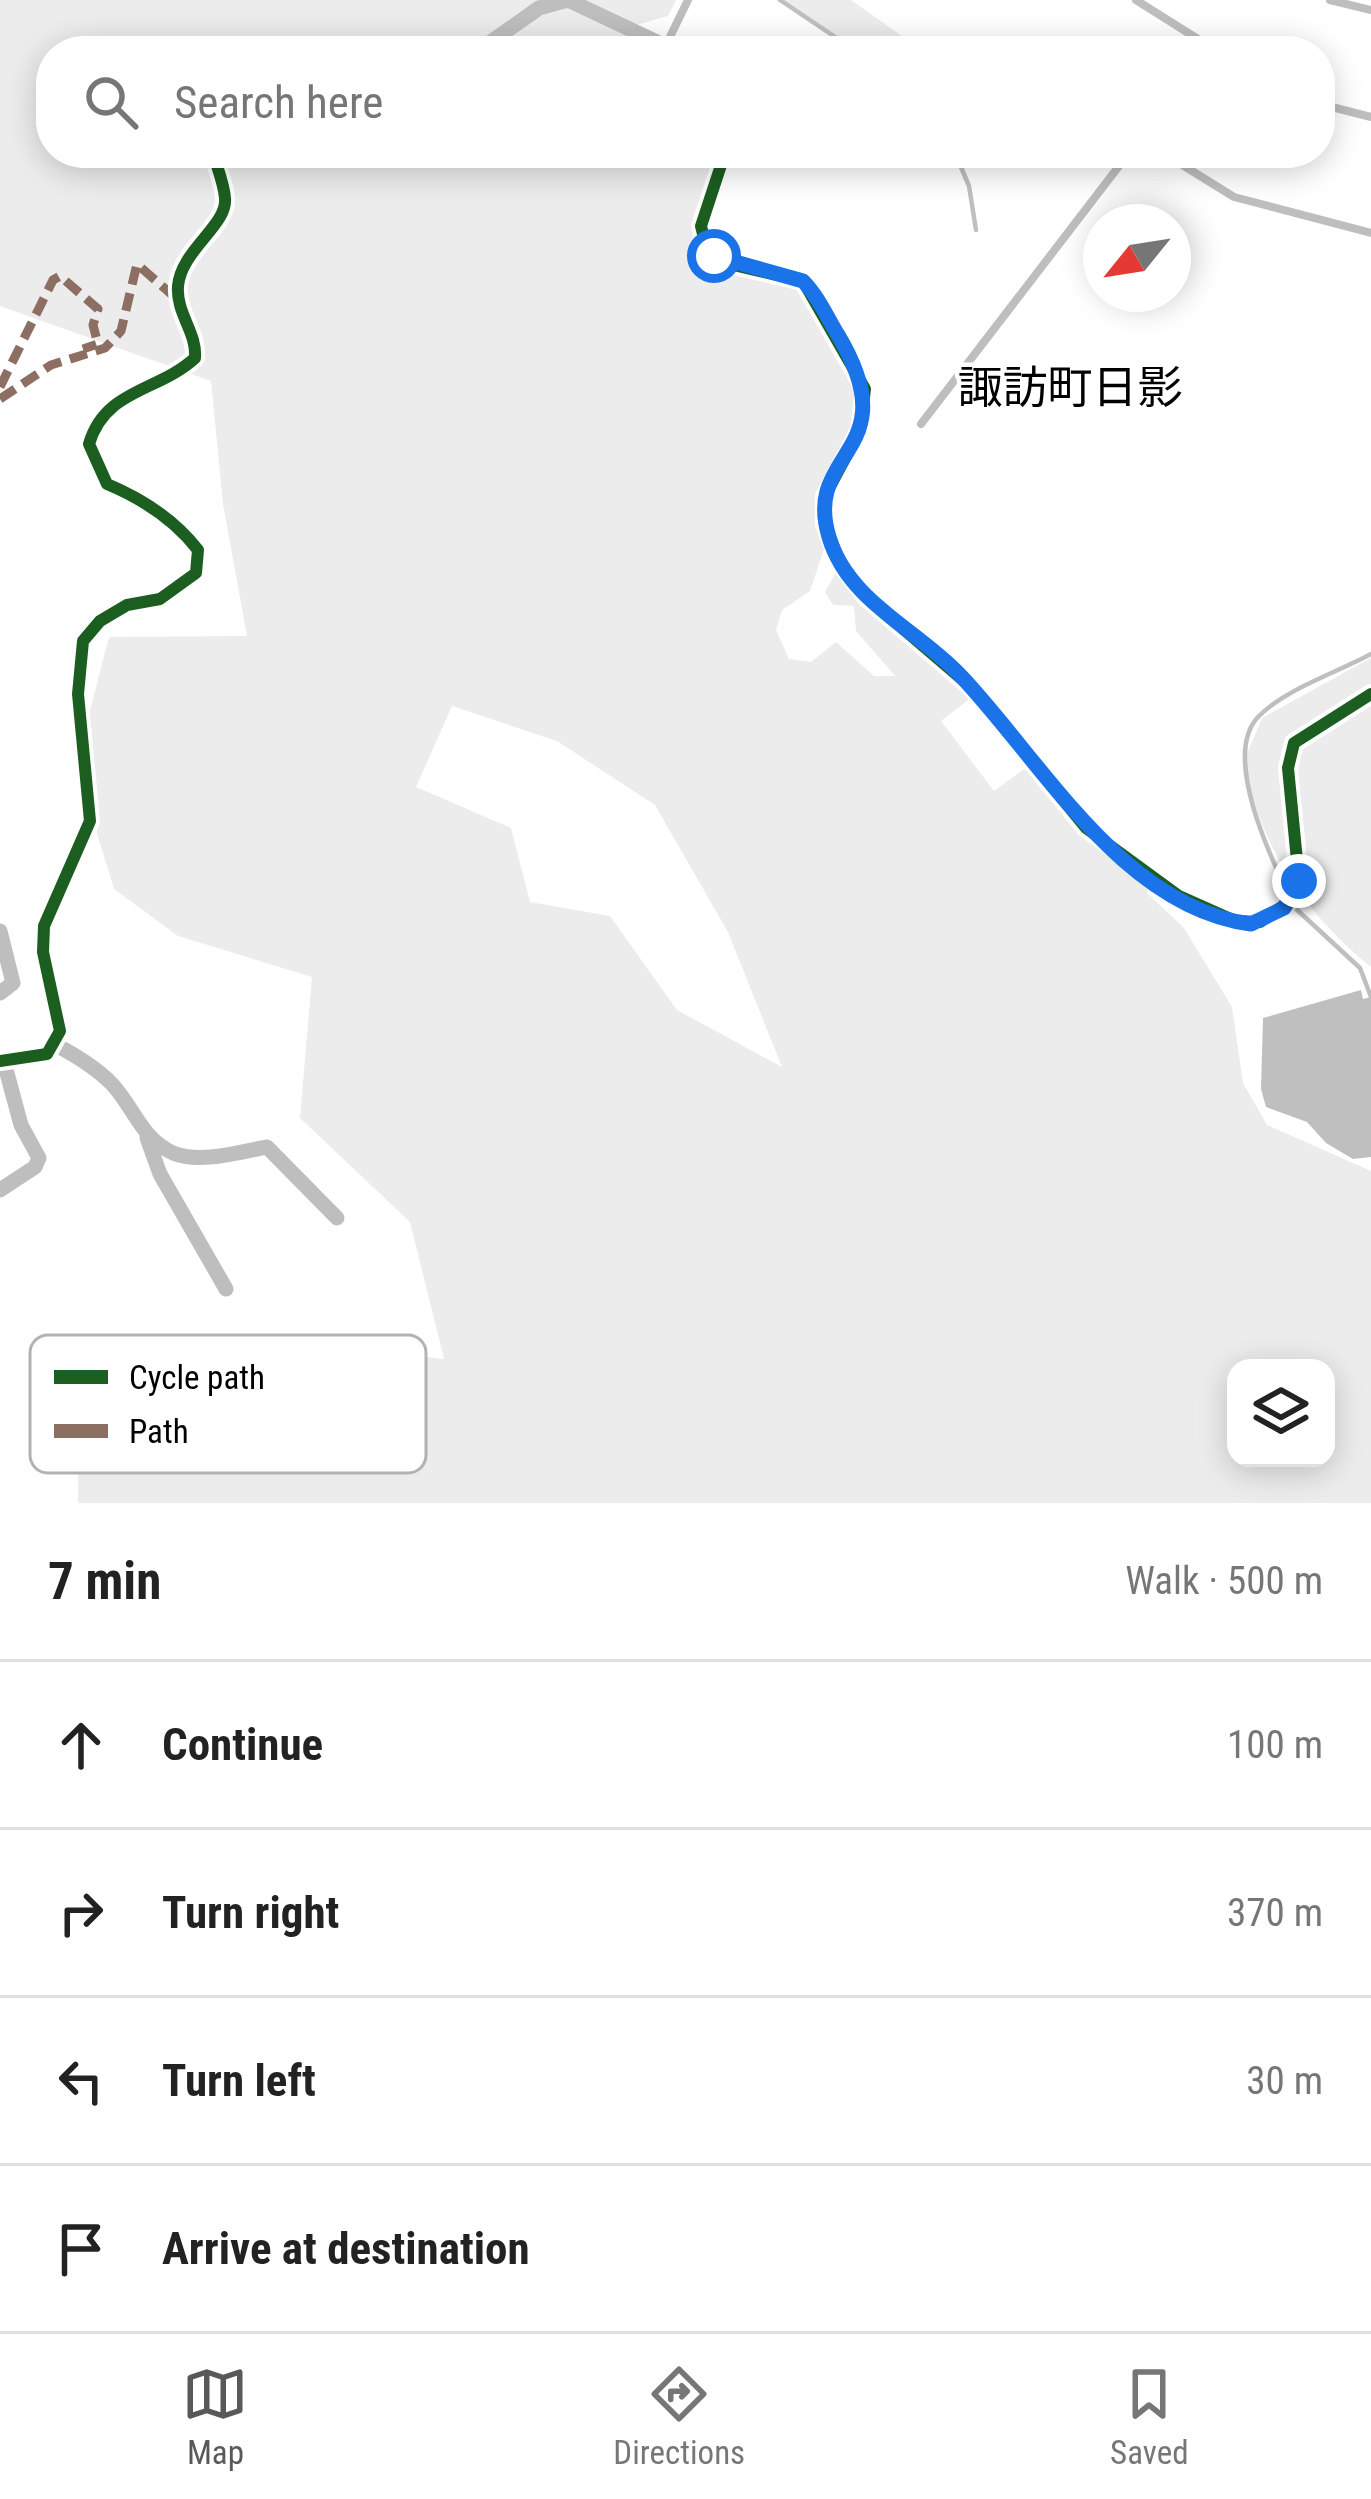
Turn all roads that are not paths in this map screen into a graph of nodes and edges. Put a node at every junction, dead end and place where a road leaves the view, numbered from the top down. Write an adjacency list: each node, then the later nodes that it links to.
1 (688, 0): 7 (lane)
2 (1136, 0): 8 (lane)
3 (1330, 0): 4 (lane)
4 (1371, 10)
5 (499, 36): 6 (street)
6 (645, 36)
7 (675, 36)
8 (1193, 36)
9 (1335, 108): 10 (lane)
10 (1371, 117)
11 (217, 168): 20 (street)
12 (720, 168): 17 (street)
13 (1117, 168): 16 (lane)
14 (1187, 168): 15 (lane)
15 (1371, 233)
16 (921, 424)
17 (1371, 694)
18 (0, 931): 19 (street)
19 (0, 993)
20 (56, 1045): 21 (street); 22 (street)
21 (2, 1061): 23 (street)
22 (146, 1137): 24 (street); 25 (street)
23 (0, 1190)
24 (337, 1218)
25 (226, 1289)

